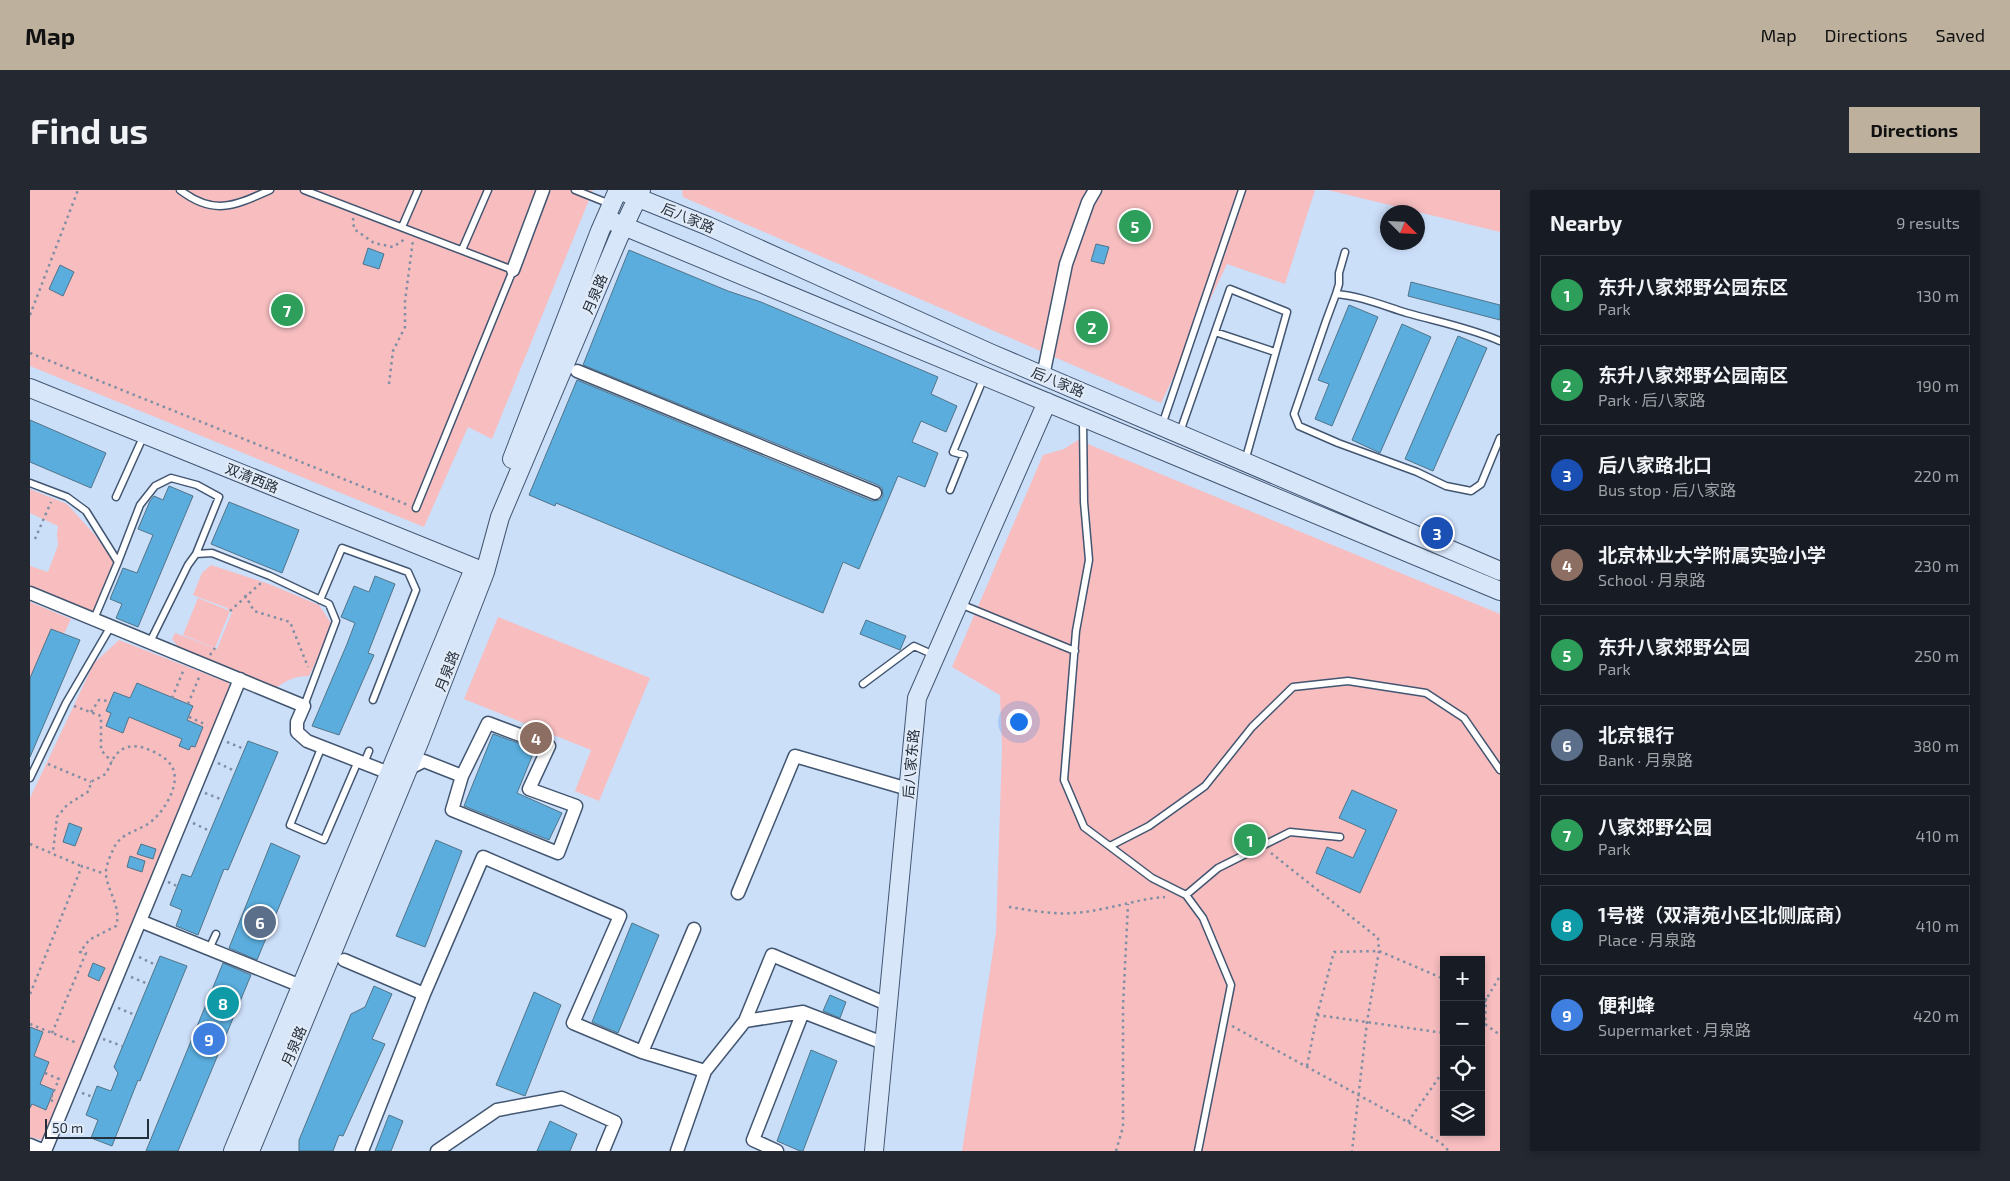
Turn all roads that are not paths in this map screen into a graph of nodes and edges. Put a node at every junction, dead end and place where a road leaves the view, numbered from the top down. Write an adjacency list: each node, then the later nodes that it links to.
1 (180, 190): 2 (lane)
2 (270, 190)
3 (304, 190): 13 (lane)
4 (418, 190): 13 (lane)
5 (488, 190): 14 (lane)
6 (543, 190): 16 (street)
7 (576, 190): 11 (lane)
8 (1095, 190): 23 (street)
9 (1242, 190): 27 (lane)
10 (639, 194): 11 (main road, 后八家路); 12 (main road, 月泉路); 23 (main road, 后八家路)
11 (613, 201): 12 (main road, 后八家路); 39 (main road, 月泉路)
12 (624, 226): 22 (main road, 后八家路); 56 (main road, 月泉路)
13 (402, 227): 14 (lane)
14 (462, 250): 16 (lane)
15 (1345, 252): 17 (lane)
16 (513, 270): 36 (lane)
17 (1336, 294): 19 (lane); 30 (lane)
18 (1215, 332): 20 (lane); 20 (lane); 29 (lane)
19 (1500, 341)
20 (1276, 352): 31 (lane)
21 (576, 371): 34 (street)
22 (984, 376): 25 (main road, 后八家路); 33 (lane)
23 (1043, 376): 27 (main road, 后八家路)
24 (30, 388): 28 (main road, 双清西路)
25 (1047, 402): 26 (main road, 后八家路); 44 (main road, 后八家东路)
26 (1083, 417): 41 (main road, 后八家路); 48 (lane)
27 (1161, 426): 29 (main road, 后八家路)
28 (145, 434): 35 (lane); 39 (main road, 双清西路)
29 (1179, 434): 31 (main road, 后八家路)
30 (1500, 438)
31 (1245, 462): 40 (main road, 后八家路)
32 (30, 483): 38 (lane)
33 (950, 490)
34 (875, 492)
35 (116, 497)
36 (416, 508)
37 (196, 554): 38 (lane); 43 (lane); 47 (lane)
38 (118, 562): 45 (lane)
39 (474, 568): 58 (main road, 月泉路)
40 (1500, 571)
41 (1500, 591)
42 (30, 593): 45 (street)
43 (320, 600): 52 (lane); 53 (lane)
44 (959, 603): 48 (lane); 49 (main road, 后八家东路)
45 (94, 619): 46 (street)
46 (111, 626): 47 (street); 60 (lane)
47 (150, 642): 50 (street)
48 (1074, 651): 63 (lane)
49 (936, 656): 51 (lane); 61 (main road, 后八家东路)
50 (240, 679): 53 (street); 66 (street)
51 (863, 684)
52 (373, 700)
53 (304, 706): 54 (street)
54 (322, 746): 55 (street); 55 (lane)
55 (364, 758): 58 (street)
56 (408, 769): 59 (street); 82 (main road, 月泉路)
57 (1500, 770): 63 (lane)
58 (389, 773): 71 (main road, 月泉路)
59 (462, 776): 59 (street)
60 (30, 778)
61 (908, 789): 64 (street); 73 (main road, 后八家东路)
62 (1340, 837): 65 (lane)
63 (1110, 846): 65 (lane)
64 (738, 893)
65 (1186, 895): 89 (lane)
66 (140, 921): 69 (street); 80 (street)
67 (694, 929): 77 (street)
68 (216, 934): 69 (lane)
69 (209, 950): 71 (street)
70 (344, 960): 72 (street)
71 (301, 986): 81 (main road, 月泉路)
72 (424, 994): 77 (street); 83 (street)
73 (887, 1004): 75 (street); 76 (main road, 后八家东路)
74 (803, 1012): 75 (street); 76 (street); 87 (street)
75 (745, 1022): 78 (street)
76 (883, 1042): 88 (main road, 后八家东路)
77 (642, 1052): 78 (street)
78 (705, 1071): 86 (street)
79 (30, 1145): 80 (street)
80 (44, 1151)
81 (233, 1151)
82 (250, 1151)
83 (362, 1151)
84 (437, 1151): 85 (street)
85 (603, 1151)
86 (678, 1151)
87 (777, 1151)
88 (874, 1151)
89 (1198, 1151)

